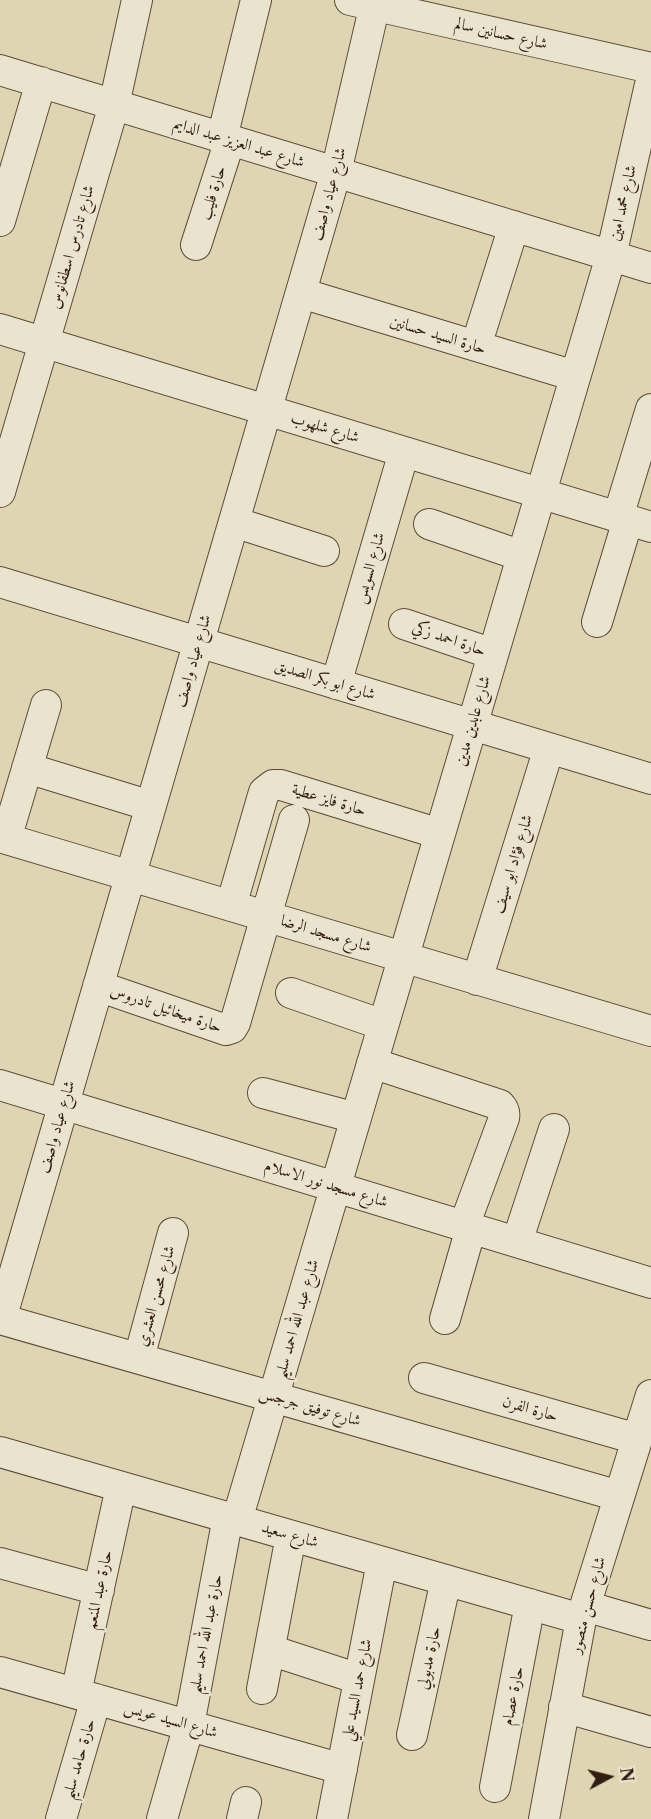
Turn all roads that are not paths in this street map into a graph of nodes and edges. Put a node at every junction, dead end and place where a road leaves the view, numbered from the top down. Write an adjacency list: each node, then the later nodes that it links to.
1 (137, 0): 8 (street, شارع تادرس اسطفانوس)
2 (256, 0): 9 (street, حارة فليب)
3 (367, 2): 4 (street, شارع حسانين سالم); 11 (street, شارع عياد واصف)
4 (651, 68)
5 (0, 70): 7 (street, شارع عبد العزيز عبد الدايم)
6 (651, 80): 10 (street, شارع محمد امين)
7 (41, 82): 8 (street, شارع عبد العزيز عبد الدايم); 12 (street)
8 (114, 105): 9 (street, شارع عبد العزيز عبد الدايم); 19 (street, شارع تادرس اسطفانوس)
9 (226, 139): 11 (street, شارع عبد العزيز عبد الدايم); 14 (street, حارة فليب)
10 (644, 146): 15 (street, شارع محمد امين)
11 (336, 172): 13 (street, شارع عبد العزيز عبد الدايم); 17 (street, شارع عياد واصف)
12 (0, 221)
13 (514, 226): 15 (street, شارع عبد العزيز عبد الدايم); 20 (street)
14 (196, 245)
15 (611, 256): 16 (street, شارع عبد العزيز عبد الدايم); 21 (street, شارع عابدين مدين)
16 (651, 268)
17 (301, 293): 20 (street, حارة السيد حسانين); 23 (street, شارع عياد واصف)
18 (0, 329): 19 (street, شارع شلهوب)
19 (44, 343): 23 (street, شارع شلهوب); 25 (street, شارع تادرس اسطفانوس)
20 (476, 346): 21 (street, حارة السيد حسانين)
21 (575, 376): 26 (street, شارع عابدين مدين)
22 (651, 409): 28 (street)
23 (266, 410): 24 (street, شارع شلهوب); 27 (street, شارع عياد واصف)
24 (404, 452): 26 (street, شارع شلهوب); 37 (street, شارع السويس)
25 (0, 492)
26 (540, 494): 28 (street, شارع شلهوب); 31 (street, شارع عابدين مدين)
27 (234, 522): 30 (street); 35 (street, شارع عياد واصف)
28 (632, 522): 33 (street)
29 (429, 524): 31 (street)
30 (324, 551)
31 (522, 556): 36 (street, شارع عابدين مدين)
32 (0, 582): 35 (street, شارع ابو بكر الصديق)
33 (597, 622)
34 (405, 624): 36 (street, حارة احمد زكي)
35 (199, 642): 37 (street, شارع ابو بكر الصديق); 43 (street, شارع عياد واصف)
36 (493, 654): 39 (street, شارع عابدين مدين)
37 (336, 684): 39 (street, شارع ابو بكر الصديق)
38 (46, 705): 41 (street)
39 (472, 725): 40 (street, شارع ابو بكر الصديق); 45 (street, شارع عابدين مدين)
40 (549, 748): 42 (street, شارع ابو بكر الصديق); 51 (street, شارع فؤاد ابو سيف)
41 (27, 768): 43 (street); 46 (street)
42 (651, 779)
43 (151, 806): 47 (street, شارع عياد واصف)
44 (294, 820): 49 (street, حارة ميخائيل تادروس)
45 (440, 834): 48 (street, حارة فايز عطية); 50 (street, شارع عابدين مدين)
46 (3, 838): 47 (street, شارع مسجد الرضا)
47 (130, 876): 48 (street, شارع مسجد الرضا); 52 (street, شارع عياد واصف)
48 (231, 906): 49 (street, شارع مسجد الرضا)
49 (266, 916): 50 (street, شارع مسجد الرضا); 52 (street, حارة ميخائيل تادروس)
50 (403, 957): 51 (street, شارع مسجد الرضا); 54 (street, شارع عابدين مدين)
51 (477, 980): 55 (street, شارع مسجد الرضا)
52 (98, 986): 59 (street, شارع عياد واصف)
53 (291, 993): 54 (street)
54 (383, 1024): 56 (street, شارع عابدين مدين)
55 (651, 1031)
56 (372, 1063): 60 (street, شارع عابدين مدين); 63 (street)
57 (0, 1085): 59 (street, شارع مسجد نور الاسلام)
58 (263, 1093): 60 (street)
59 (64, 1105): 62 (street, شارع مسجد نور الاسلام); 67 (street, شارع عياد واصف)
60 (356, 1118): 62 (street, شارع عابدين مدين)
61 (554, 1129): 65 (street)
62 (336, 1187): 63 (street, شارع مسجد نور الاسلام); 72 (street, شارع عبد الله احمد سليم)
63 (467, 1227): 65 (street, شارع مسجد نور الاسلام); 68 (street)
64 (173, 1233): 69 (street, شارع محسن العشري)
65 (517, 1242): 66 (street, شارع مسجد نور الاسلام)
66 (651, 1283)
67 (1, 1319): 69 (street, شارع توفيق جرجس)
68 (445, 1319)
69 (139, 1358): 72 (street, شارع توفيق جرجس)
70 (424, 1378): 73 (street, حارة الفرن)
71 (651, 1395): 73 (street, شارع حسن منصور)
72 (274, 1397): 76 (street, شارع توفيق جرجس); 77 (street, شارع عبد الله احمد سليم)
73 (641, 1448): 76 (street, شارع حسن منصور)
74 (0, 1452): 75 (street, شارع سعيد)
75 (121, 1487): 77 (street, شارع سعيد); 82 (street, حارة عبد المنعم)
76 (620, 1496): 84 (street, شارع حسن منصور)
77 (232, 1519): 78 (street, شارع سعيد); 92 (street, حارة عبد الله احمد سليم)
78 (291, 1536): 79 (street, شارع سعيد); 86 (street)
79 (382, 1562): 81 (street, شارع سعيد); 88 (street, شارع حمد السيد علي)
80 (0, 1563): 82 (street)
81 (446, 1580): 83 (street, شارع سعيد); 94 (street, حارة مدبولي)
82 (99, 1590): 90 (street, حارة عبد المنعم)
83 (530, 1604): 84 (street, شارع سعيد); 96 (street, حارة عصام)
84 (583, 1612): 85 (street, شارع سعيد); 91 (street, شارع حسن منصور)
85 (651, 1625)
86 (270, 1650): 88 (street); 89 (street)
87 (0, 1672): 90 (street, شارع السيد عويس)
88 (359, 1679): 95 (street, شارع حمد السيد علي)
89 (262, 1689)
90 (86, 1696): 92 (street, شارع السيد عويس); 97 (street, حارة حامد سليم)
91 (564, 1707): 93 (street); 100 (street, شارع حسن منصور)
92 (189, 1725): 95 (street, شارع السيد عويس); 98 (street, حارة عبد الله احمد سليم)
93 (651, 1732)
94 (412, 1735)
95 (342, 1769): 99 (street, شارع حمد السيد علي)
96 (495, 1787)
97 (61, 1819)
98 (162, 1819)
99 (332, 1819)
100 (544, 1819)

